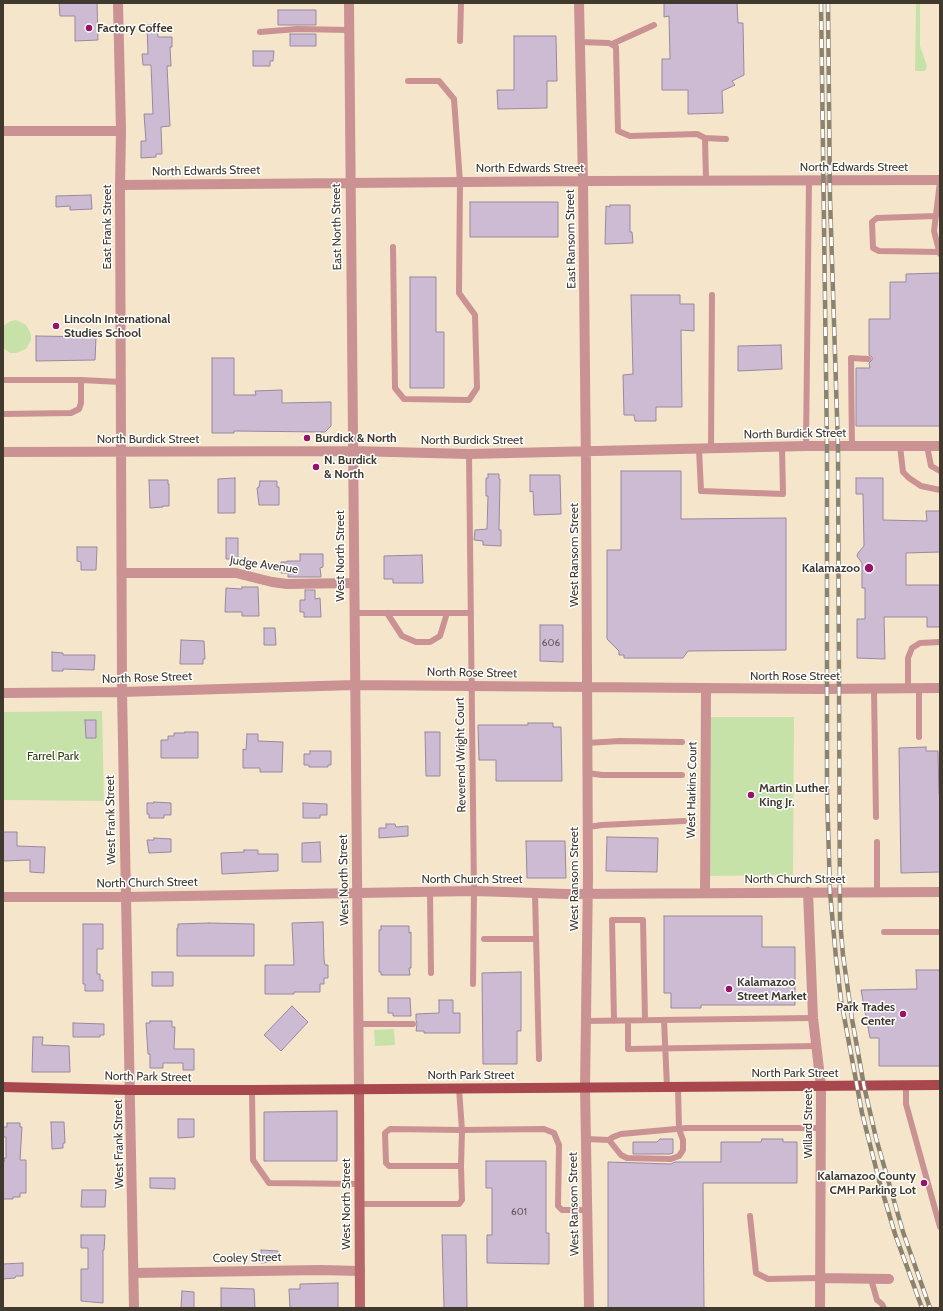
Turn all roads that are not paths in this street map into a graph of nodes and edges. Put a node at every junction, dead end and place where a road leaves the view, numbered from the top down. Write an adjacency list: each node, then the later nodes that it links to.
1 (118, 3): 13 (street, East Frank Street)
2 (348, 3): 6 (street, East North Street)
3 (461, 3): 8 (lane)
4 (579, 3): 9 (street, East Ransom Street)
5 (654, 25): 10 (lane)
6 (349, 30): 7 (lane); 20 (street, East North Street)
7 (260, 32)
8 (460, 41)
9 (580, 42): 10 (lane); 18 (street, East Ransom Street)
10 (612, 44): 14 (lane)
11 (408, 80): 21 (lane)
12 (3, 131): 13 (street)
13 (121, 131): 22 (street, East Frank Street)
14 (705, 138): 15 (lane); 16 (lane)
15 (726, 139)
16 (706, 180): 17 (street, North Edwards Street); 18 (street, North Edwards Street)
17 (809, 180): 19 (street, North Edwards Street); 32 (lane)
18 (583, 181): 21 (street, North Edwards Street); 41 (street, East Ransom Street)
19 (940, 181): 23 (lane)
20 (349, 182): 21 (street, North Edwards Street); 22 (street, North Edwards Street); 40 (street, East North Street)
21 (460, 182): 24 (lane)
22 (120, 185): 30 (street, East Frank Street)
23 (936, 216): 25 (lane); 25 (lane)
24 (392, 247)
25 (940, 253)
26 (712, 295): 39 (lane)
27 (868, 359): 37 (lane)
28 (3, 380): 29 (lane)
29 (81, 380): 30 (lane); 31 (lane)
30 (121, 382): 43 (street, East Frank Street)
31 (3, 414)
32 (806, 446): 36 (street, North Burdick Street); 37 (street, North Burdick Street)
33 (900, 446): 34 (street, North Burdick Street); 37 (street, North Burdick Street); 46 (lane)
34 (927, 446): 35 (street, North Burdick Street); 45 (lane)
35 (940, 446)
36 (782, 447): 38 (lane); 39 (street, North Burdick Street)
37 (852, 447)
38 (699, 449): 39 (street, North Burdick Street); 41 (street, North Burdick Street)
39 (711, 449)
40 (352, 451): 43 (street, North Burdick Street); 44 (street, North Burdick Street); 48 (street, West North Street)
41 (586, 451): 44 (street, North Burdick Street); 56 (street, West Ransom Street)
42 (3, 452): 43 (street, North Burdick Street)
43 (122, 452): 47 (street, West Frank Street)
44 (469, 454): 52 (lane, Reverend Wright Court)
45 (940, 471)
46 (940, 490)
47 (122, 573): 48 (street, Judge Avenue); 62 (street, West Frank Street)
48 (353, 583): 49 (street, West North Street)
49 (354, 613): 50 (lane); 54 (street, West North Street)
50 (387, 613): 51 (lane); 51 (lane)
51 (447, 613): 52 (lane)
52 (470, 613): 55 (lane, Reverend Wright Court)
53 (940, 642): 59 (lane)
54 (354, 685): 55 (street, North Rose Street); 62 (street, North Rose Street); 80 (street, West North Street)
55 (471, 686): 56 (street, North Rose Street); 73 (lane, Reverend Wright Court)
56 (588, 687): 57 (street, North Rose Street); 66 (street, West Ransom Street)
57 (706, 688): 58 (street, North Rose Street); 76 (street, West Harkins Court)
58 (874, 688): 59 (street, North Rose Street); 69 (lane)
59 (908, 688): 60 (street, North Rose Street)
60 (919, 688): 61 (street, North Rose Street); 64 (lane)
61 (940, 688)
62 (122, 692): 63 (street, North Rose Street); 83 (street, West Frank Street)
63 (3, 693)
64 (919, 737)
65 (682, 742): 66 (lane)
66 (587, 743): 67 (street, West Ransom Street)
67 (587, 773): 68 (lane); 71 (street, West Ransom Street)
68 (682, 775)
69 (876, 816)
70 (684, 821): 71 (lane)
71 (588, 827): 81 (street, West Ransom Street)
72 (877, 842): 78 (lane)
73 (474, 891): 74 (street, North Church Street); 75 (street, North Church Street); 89 (lane, Reverend Wright Court)
74 (430, 892): 80 (street, North Church Street); 88 (lane)
75 (535, 892): 81 (street, North Church Street); 86 (lane)
76 (704, 892): 77 (street, North Church Street); 81 (street, North Church Street)
77 (808, 892): 78 (street, North Church Street); 90 (street, Willard Street)
78 (877, 892): 79 (street, North Church Street)
79 (940, 892)
80 (357, 893): 83 (street, North Church Street); 96 (street, West North Street)
81 (588, 894): 93 (street, West Ransom Street)
82 (3, 897): 83 (street, North Church Street)
83 (126, 897): 110 (street, West Frank Street)
84 (884, 932): 85 (lane)
85 (940, 932)
86 (536, 938): 87 (lane); 100 (lane)
87 (484, 939)
88 (431, 973)
89 (473, 984)
90 (813, 1018): 92 (lane); 98 (street, Willard Street)
91 (645, 1020): 92 (lane); 94 (lane); 95 (lane)
92 (664, 1020): 99 (lane)
93 (586, 1021): 94 (lane); 108 (street, West Ransom Street)
94 (614, 1021): 95 (lane)
95 (628, 1021): 99 (lane)
96 (358, 1024): 97 (lane); 109 (street, West North Street)
97 (413, 1024)
98 (816, 1046): 99 (lane); 103 (street, Willard Street)
99 (665, 1049): 105 (lane)
100 (540, 1059)
101 (906, 1085): 102 (main road, North Park Street); 103 (main road, North Park Street); 122 (lane)
102 (940, 1085)
103 (821, 1086): 106 (main road, North Park Street); 112 (street, Willard Street)
104 (3, 1087): 110 (main road, North Park Street)
105 (667, 1087): 106 (main road, North Park Street); 108 (main road, North Park Street)
106 (678, 1087): 113 (lane)
107 (459, 1088): 108 (main road, North Park Street); 109 (main road, North Park Street); 114 (lane)
108 (584, 1088): 115 (street, West Ransom Street)
109 (359, 1089): 111 (main road, North Park Street); 118 (street, West North Street)
110 (130, 1090): 111 (main road, North Park Street); 124 (street, West Frank Street)
111 (252, 1090): 118 (lane)
112 (821, 1128): 113 (lane); 125 (street, Willard Street)
113 (679, 1129): 116 (lane); 116 (lane)
114 (462, 1130): 117 (lane); 117 (lane); 120 (lane)
115 (586, 1139): 116 (lane); 120 (street, West Ransom Street)
116 (609, 1140)
117 (461, 1166): 119 (lane)
118 (359, 1184): 119 (street, West North Street)
119 (359, 1204): 123 (street, West North Street)
120 (587, 1210): 130 (street, West Ransom Street)
121 (750, 1216): 125 (lane)
122 (940, 1227)
123 (360, 1271): 124 (street, Cooley Street); 129 (street, West North Street)
124 (134, 1273): 128 (street, West Frank Street)
125 (820, 1278): 126 (street); 131 (street, Willard Street)
126 (871, 1279): 127 (street); 132 (lane)
127 (889, 1279)
128 (134, 1308)
129 (360, 1308)
130 (589, 1308)
131 (820, 1308)
132 (884, 1308)

